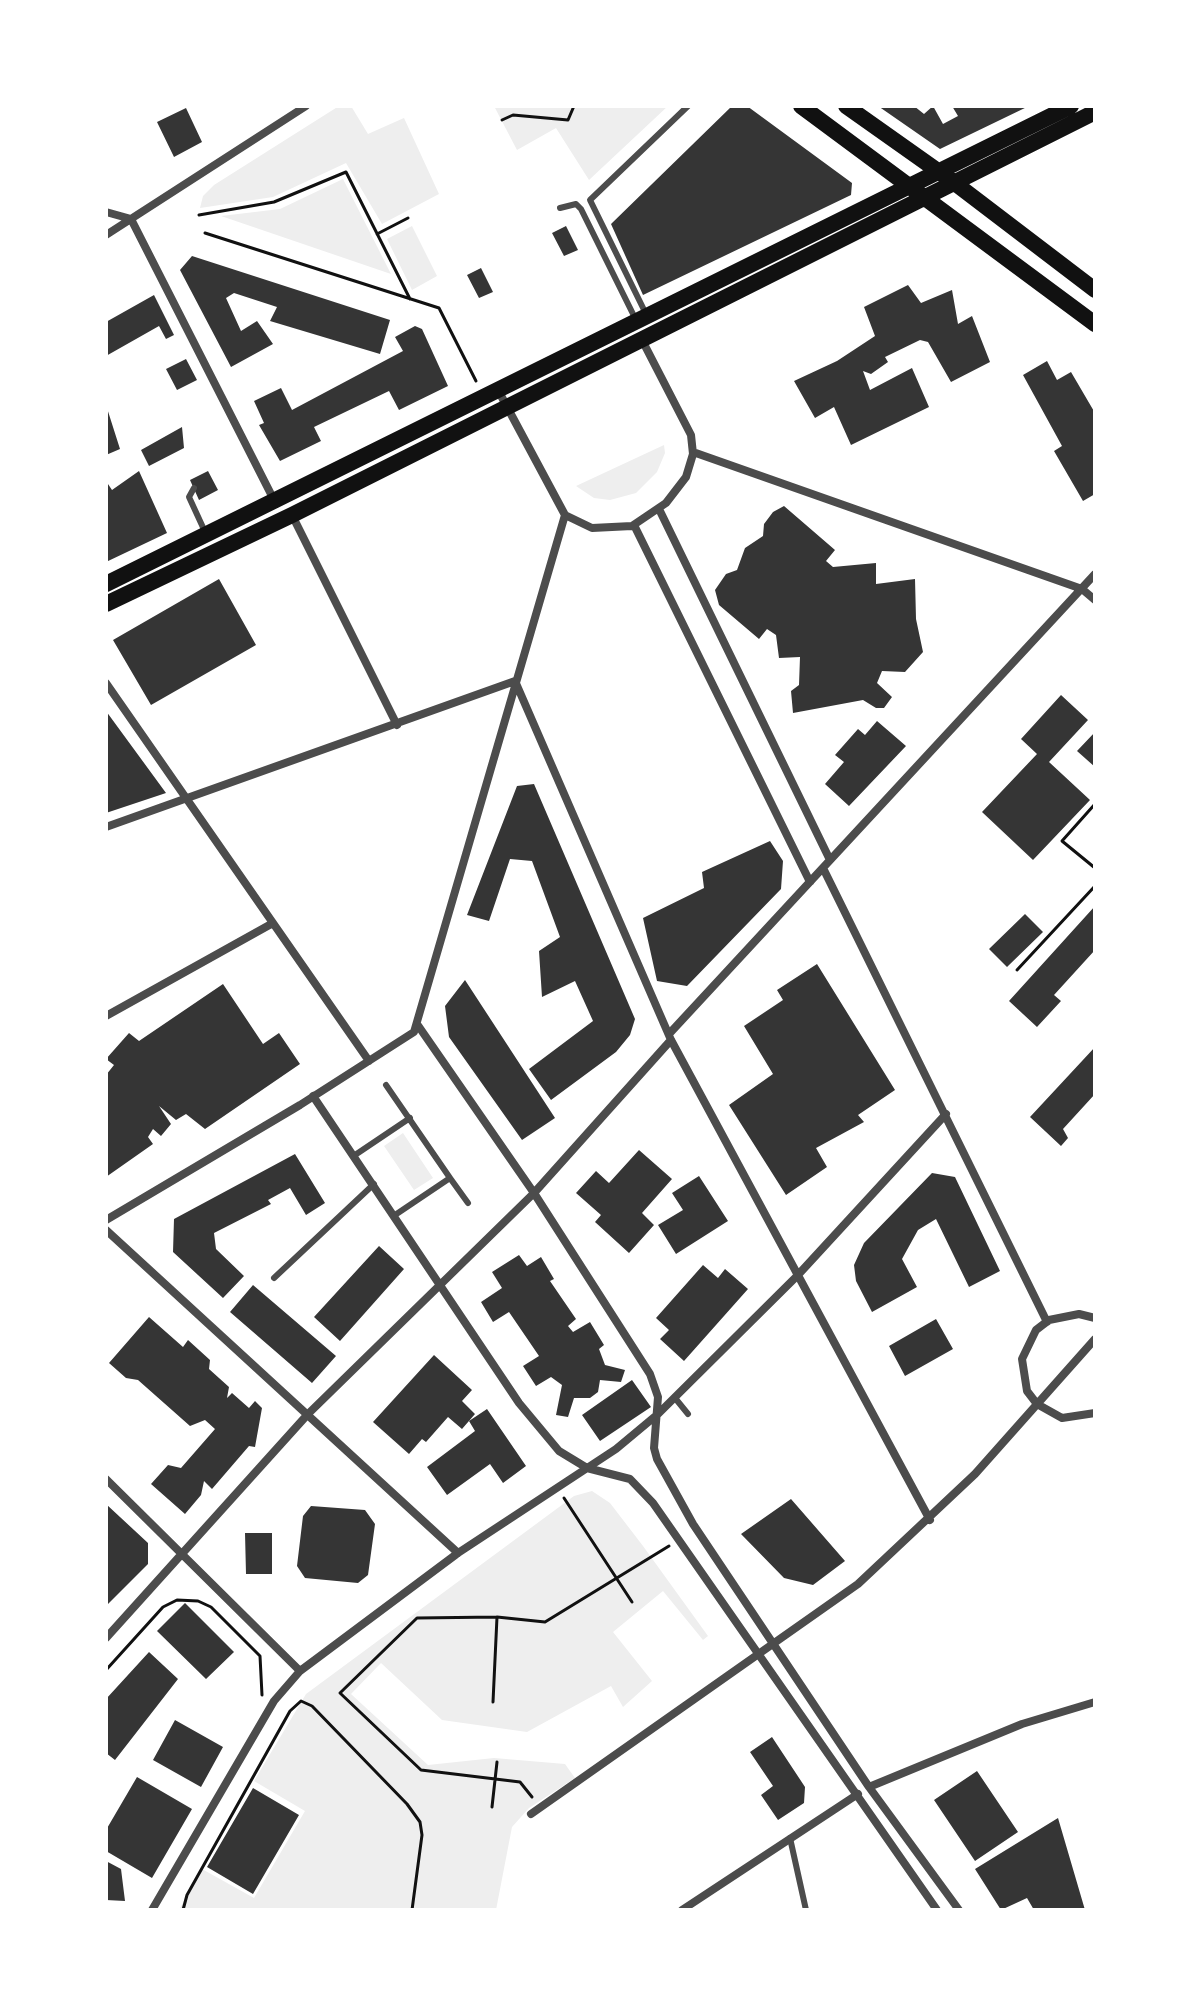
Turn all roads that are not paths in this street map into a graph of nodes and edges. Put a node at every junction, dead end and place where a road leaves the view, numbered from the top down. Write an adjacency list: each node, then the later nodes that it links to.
1 (306, 106): 12 (street)
2 (688, 106): 15 (lane)
3 (801, 106): 8 (main road)
4 (846, 106): 7 (main road)
5 (1071, 106): 7 (main road)
6 (1095, 112): 7 (main road)
7 (945, 176): 8 (main road); 9 (main road); 14 (main road)
8 (911, 185): 9 (main road); 15 (main road)
9 (926, 196): 16 (main road); 17 (main road)
10 (560, 208): 15 (lane)
11 (106, 212): 12 (street)
12 (131, 219): 13 (street); 22 (street)
13 (106, 235)
14 (1095, 290)
15 (642, 319): 18 (main road)
16 (1095, 324)
17 (642, 340): 19 (main road); 20 (street)
18 (498, 390): 19 (street); 22 (main road)
19 (507, 408): 24 (main road); 25 (street)
20 (693, 452): 23 (street); 30 (street)
21 (194, 488): 27 (lane)
22 (275, 502): 27 (main road)
23 (659, 509): 26 (street); 38 (street)
24 (292, 515): 32 (main road); 35 (street)
25 (565, 515): 26 (street); 33 (street)
26 (634, 525): 40 (street)
27 (207, 535): 29 (main road)
28 (1095, 574): 30 (street)
29 (106, 584)
30 (1082, 589): 31 (street); 38 (street)
31 (1095, 600)
32 (106, 604)
33 (515, 681): 35 (street); 43 (street); 44 (street)
34 (106, 683): 36 (street)
35 (397, 725): 36 (street)
36 (187, 800): 37 (street); 41 (street)
37 (106, 827)
38 (830, 860): 39 (street)
39 (823, 868): 40 (street); 48 (street)
40 (810, 882): 44 (street)
41 (273, 923): 42 (street); 45 (street)
42 (106, 1016)
43 (417, 1024): 45 (street); 53 (street)
44 (670, 1037): 53 (street); 58 (street)
45 (369, 1061): 47 (street)
46 (386, 1085): 49 (lane)
47 (313, 1096): 50 (street); 56 (street)
48 (946, 1114): 58 (street); 62 (street)
49 (410, 1118): 50 (lane); 51 (lane)
50 (355, 1155): 52 (street)
51 (450, 1178): 54 (lane); 55 (lane)
52 (374, 1184): 55 (street); 59 (lane)
53 (534, 1193): 60 (street); 67 (street)
54 (468, 1203)
55 (395, 1215): 60 (street)
56 (106, 1220)
57 (106, 1230): 66 (street)
58 (797, 1276): 64 (street); 73 (street)
59 (274, 1278)
60 (437, 1285): 66 (street); 71 (street)
61 (1095, 1318): 62 (street)
62 (1047, 1322): 65 (street)
63 (1095, 1339): 65 (street)
64 (675, 1398): 67 (street); 68 (lane)
65 (1037, 1404): 69 (street); 73 (street)
66 (308, 1414): 74 (street); 75 (street)
67 (658, 1414): 71 (street); 77 (street)
68 (688, 1414)
69 (1093, 1415): 70 (street)
70 (1095, 1428)
71 (587, 1468): 75 (street); 78 (street)
72 (106, 1479): 74 (street)
73 (930, 1520): 77 (street)
74 (180, 1552): 76 (street); 79 (street)
75 (458, 1553): 79 (street)
76 (106, 1638)
77 (775, 1642): 78 (street); 81 (street)
78 (759, 1653): 82 (street); 83 (street)
79 (300, 1671): 85 (street)
80 (1095, 1702): 81 (street)
81 (869, 1787): 89 (street)
82 (858, 1794): 84 (street); 88 (street)
83 (531, 1814)
84 (790, 1838): 86 (street); 87 (lane)
85 (152, 1910)
86 (682, 1910)
87 (806, 1910)
88 (937, 1910)
89 (959, 1910)

